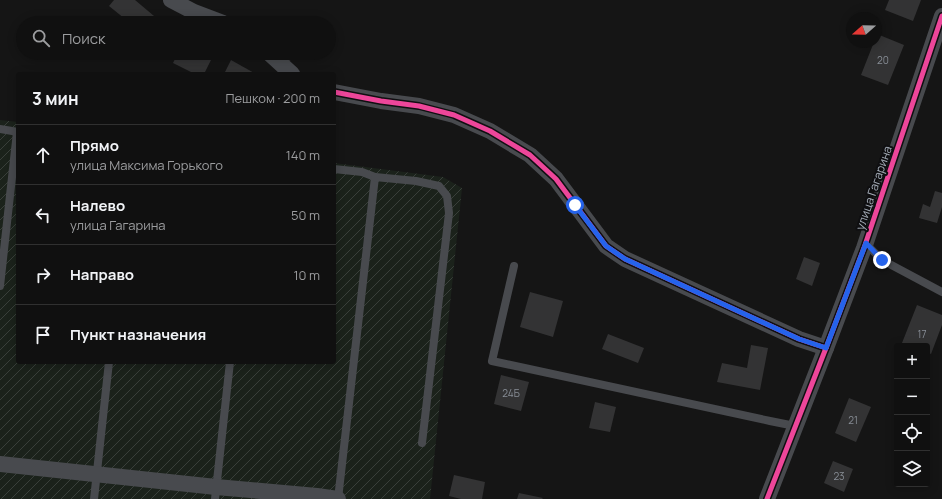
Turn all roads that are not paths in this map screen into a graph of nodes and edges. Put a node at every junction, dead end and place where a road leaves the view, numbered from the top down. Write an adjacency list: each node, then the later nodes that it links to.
1 (171, 0): 2 (street)
2 (205, 16)
3 (942, 16): 12 (street, улица Гагарина)
4 (277, 60): 5 (street)
5 (290, 72)
6 (336, 92): 16 (street)
7 (0, 129): 8 (lane)
8 (16, 132)
9 (16, 141): 14 (lane)
10 (336, 169): 11 (lane)
11 (375, 177): 20 (lane); 25 (lane)
12 (866, 243): 15 (lane); 16 (street, улица Гагарина)
13 (514, 266): 19 (lane)
14 (0, 286)
15 (942, 292)
16 (826, 348): 19 (street, улица Гагарина)
17 (109, 364): 22 (lane)
18 (230, 364): 23 (lane)
19 (795, 426): 26 (street, улица Гагарина)
20 (422, 443)
21 (0, 464): 22 (street)
22 (96, 474): 23 (street); 24 (lane)
23 (215, 493): 25 (street)
24 (94, 499)
25 (338, 499)
26 (767, 499)

